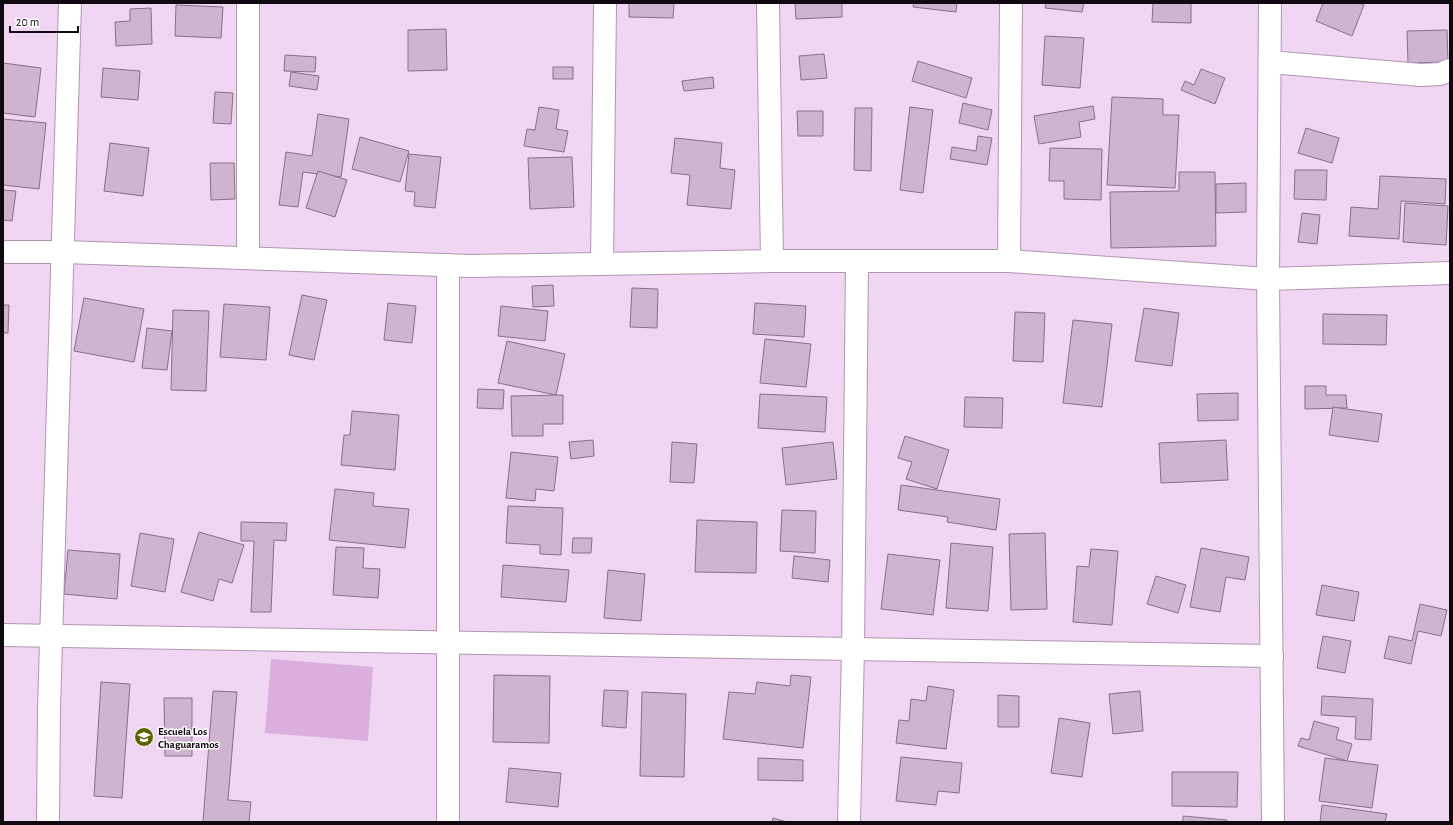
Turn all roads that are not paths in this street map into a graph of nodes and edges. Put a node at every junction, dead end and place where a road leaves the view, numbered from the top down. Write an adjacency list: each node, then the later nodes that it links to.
1 (70, 3): 10 (street)
2 (248, 3): 11 (street)
3 (605, 3): 15 (street)
4 (768, 3): 12 (street)
5 (1011, 3): 14 (street)
6 (1270, 3): 7 (street)
7 (1270, 62): 8 (street); 18 (street)
8 (1450, 70)
9 (3, 252): 10 (street)
10 (64, 252): 11 (street); 20 (street)
11 (248, 258): 16 (street)
12 (772, 260): 13 (street); 15 (street)
13 (857, 260): 14 (street); 22 (street)
14 (1009, 261): 18 (street)
15 (602, 264): 16 (street)
16 (448, 265): 21 (street)
17 (1450, 273): 18 (street)
18 (1268, 279): 23 (street)
19 (3, 635): 20 (street)
20 (52, 636): 21 (street); 24 (street)
21 (448, 642): 22 (street); 25 (street)
22 (853, 649): 23 (street); 26 (street)
23 (1272, 656): 27 (street)
24 (48, 822)
25 (448, 822)
26 (849, 822)
27 (1273, 822)

